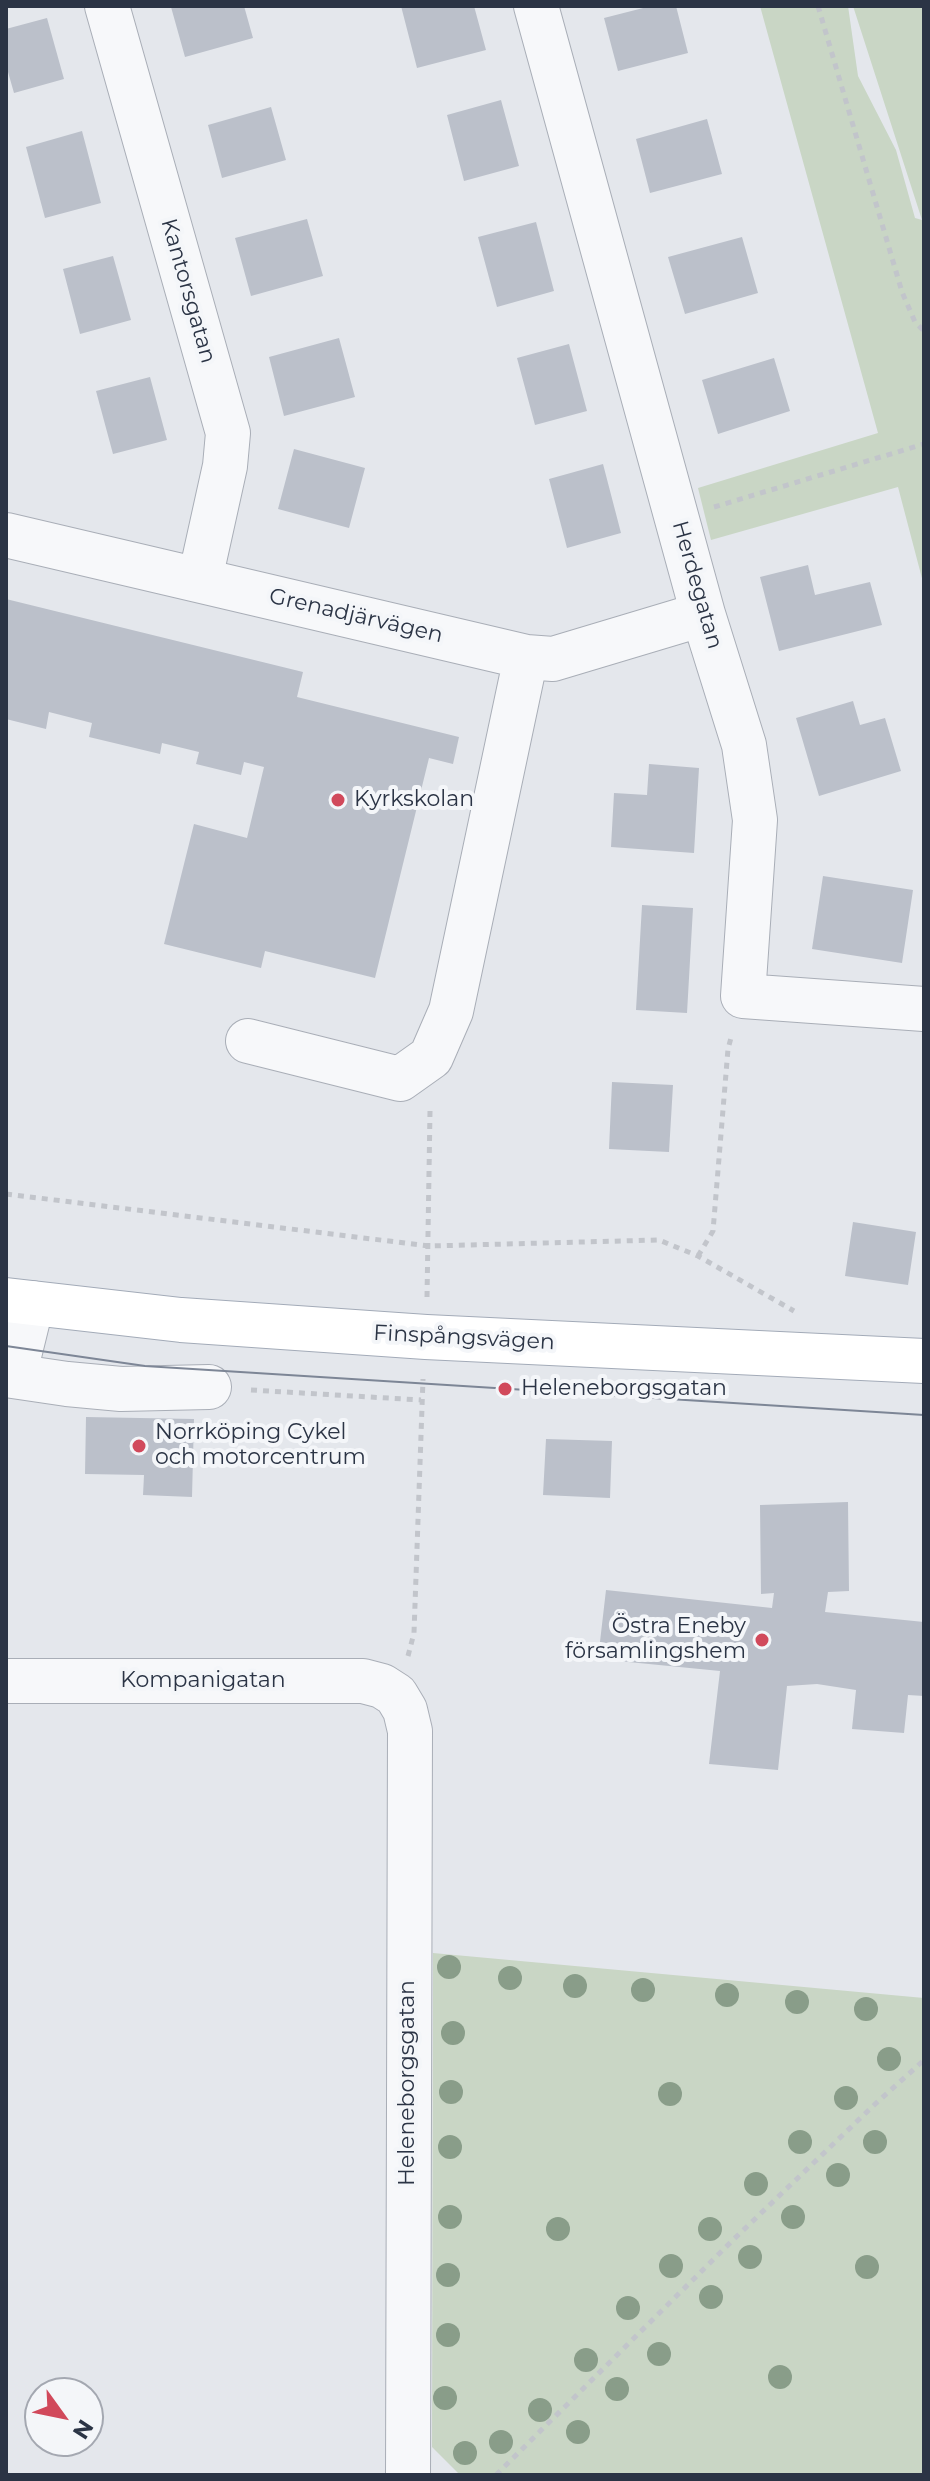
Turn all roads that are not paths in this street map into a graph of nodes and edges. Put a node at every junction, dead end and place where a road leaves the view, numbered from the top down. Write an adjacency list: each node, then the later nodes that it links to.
1 (107, 6): 4 (street, Kantorsgatan)
2 (536, 6): 5 (street, Herdegatan)
3 (6, 535): 4 (street, Grenadjärvägen)
4 (200, 579): 6 (street, Grenadjärvägen)
5 (703, 614): 6 (street, Grenadjärvägen); 7 (street, Herdegatan)
6 (526, 657): 8 (street)
7 (924, 1009)
8 (248, 1041)
9 (19, 1302): 10 (main road, Finspångsvägen); 11 (street)
10 (924, 1361)
11 (10, 1375): 12 (street)
12 (209, 1387)
13 (6, 1681): 14 (street, Kompanigatan)
14 (396, 1695): 15 (street, Heleneborgsgatan)
15 (408, 2475)

